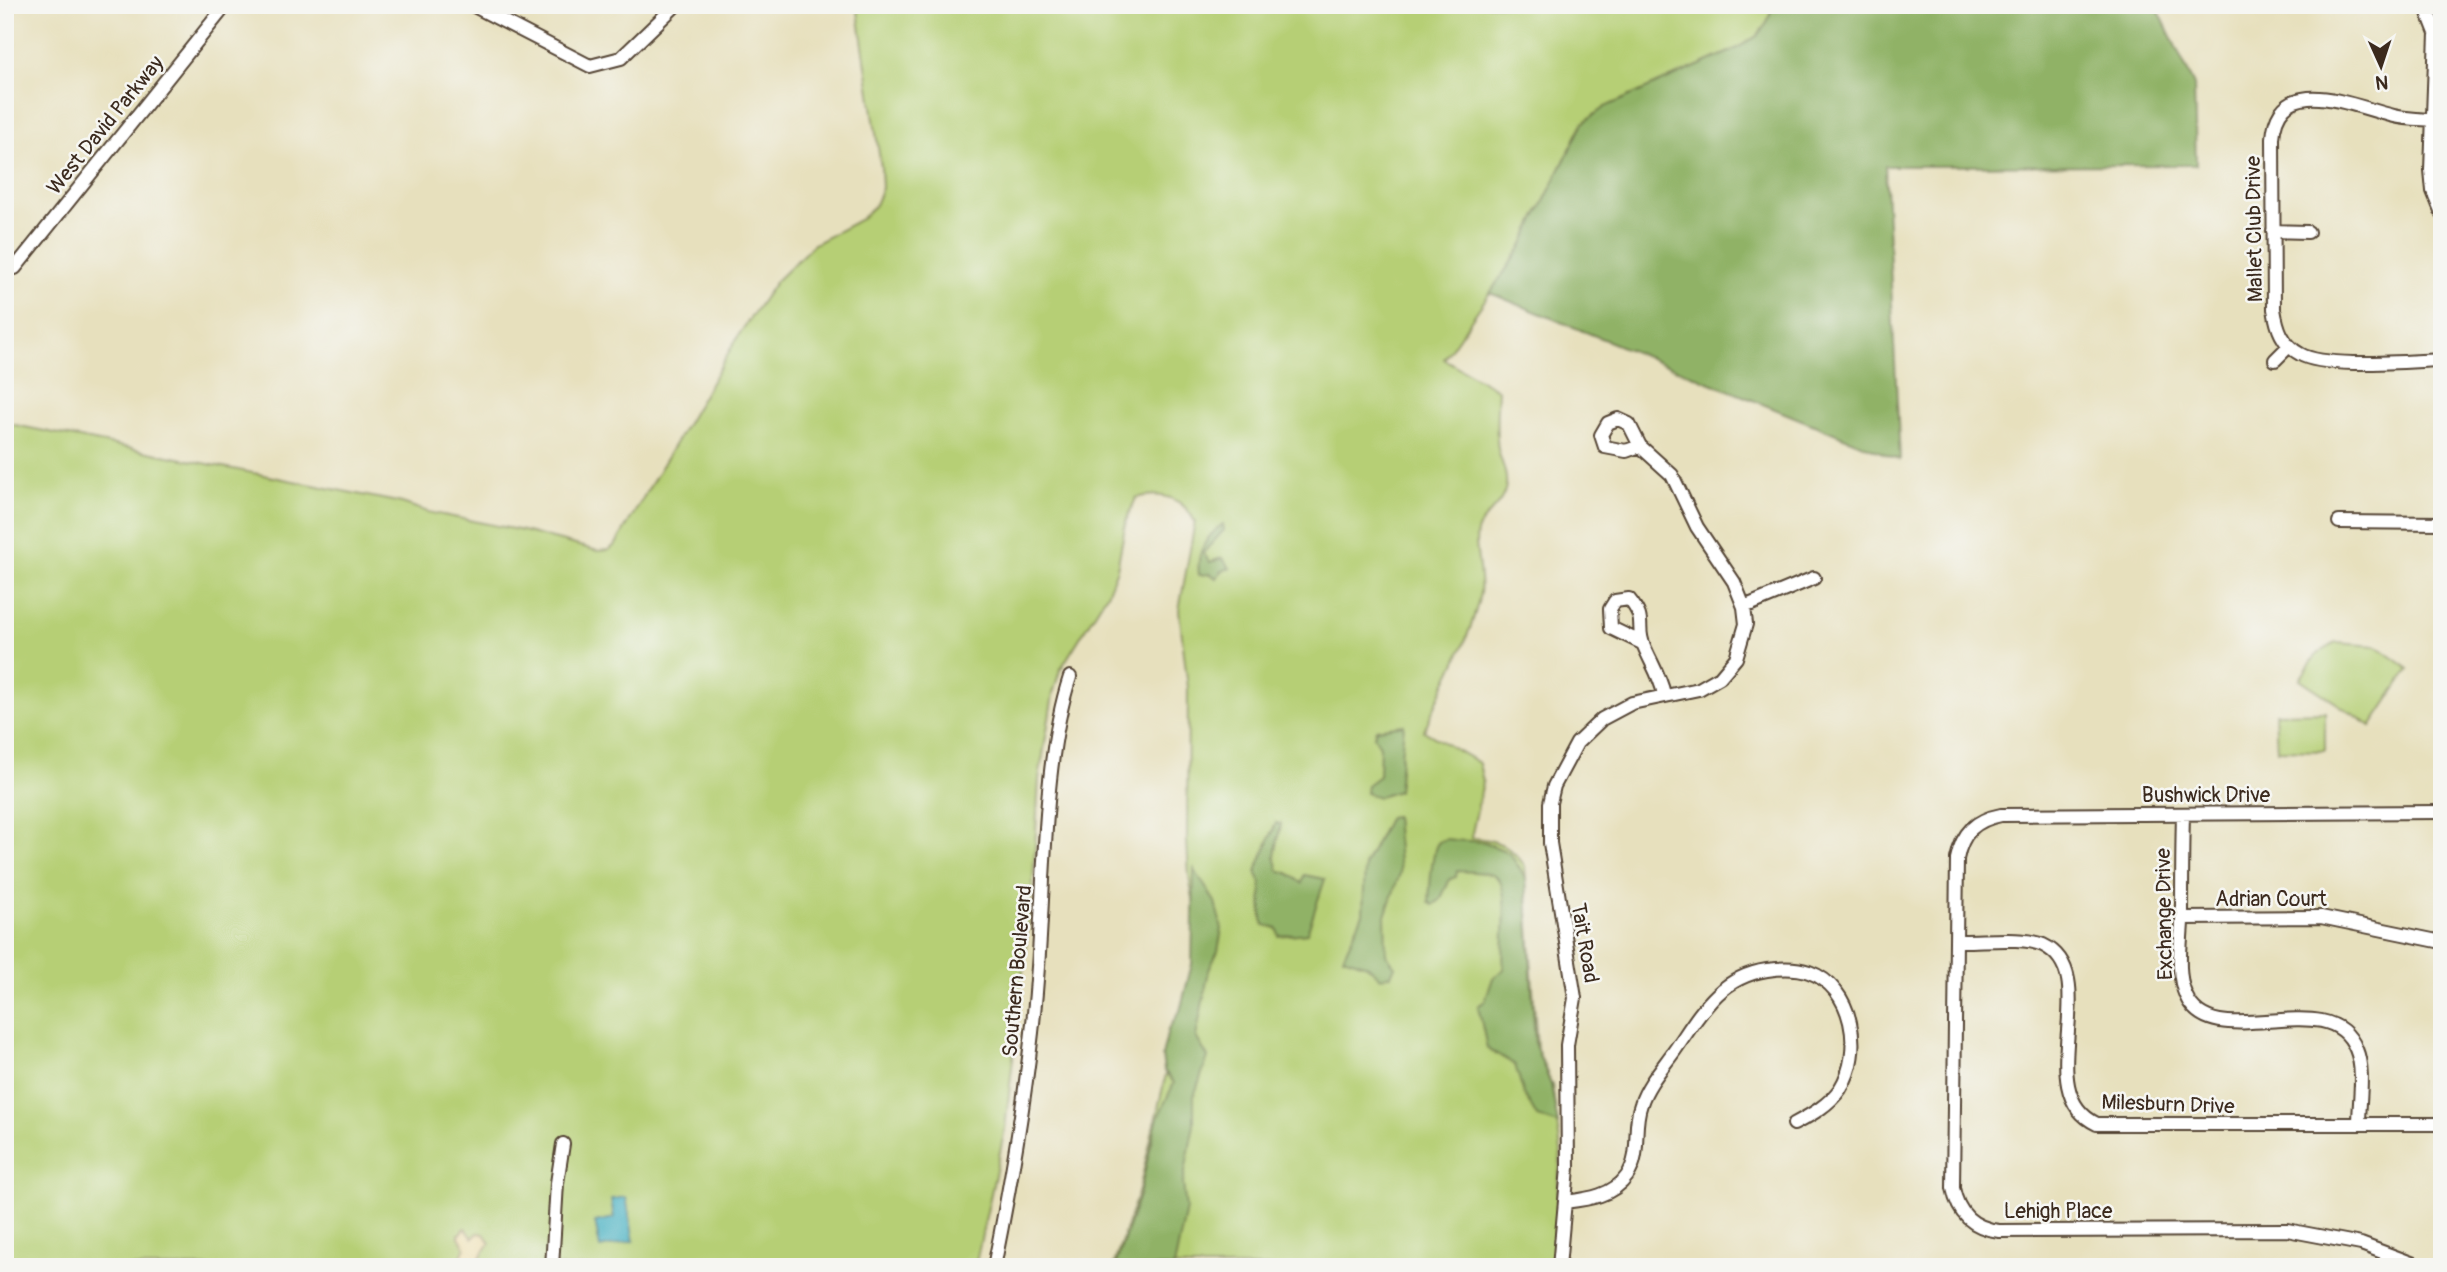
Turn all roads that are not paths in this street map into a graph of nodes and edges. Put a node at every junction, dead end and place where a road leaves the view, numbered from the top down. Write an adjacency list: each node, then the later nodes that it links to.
1 (226, 5): 9 (street, West David Parkway)
2 (472, 5): 3 (street)
3 (676, 5)
4 (2425, 5): 5 (street)
5 (2432, 120): 6 (street); 7 (street, Mallet Club Drive)
6 (2442, 213)
7 (2273, 231): 8 (street); 10 (street, Mallet Club Drive)
8 (2308, 232)
9 (15, 268)
10 (2289, 346): 11 (street); 12 (street)
11 (2276, 360)
12 (2442, 360)
13 (1640, 446): 17 (street)
14 (2339, 522): 15 (street)
15 (2442, 523)
16 (1814, 578): 17 (street)
17 (1744, 607): 20 (street, Tait Road)
18 (1642, 643): 20 (street)
19 (1070, 677): 33 (street, Southern Boulevard)
20 (1664, 694): 31 (street, Tait Road)
21 (2442, 812): 22 (street, Bushwick Drive)
22 (2183, 814): 23 (street, Bushwick Drive); 24 (street, Exchange Drive)
23 (1973, 826): 25 (street, Lehigh Place)
24 (2182, 918): 26 (street, Adrian Court); 28 (street, Exchange Drive)
25 (1957, 941): 28 (street, Milesburn Drive); 35 (street, Lehigh Place)
26 (2442, 942)
27 (1794, 1124): 31 (street)
28 (2359, 1124): 29 (street, Milesburn Drive)
29 (2442, 1124)
30 (563, 1144): 32 (street)
31 (1565, 1202): 34 (street, Tait Road)
32 (552, 1267)
33 (994, 1267)
34 (1559, 1267)
35 (2421, 1267)

